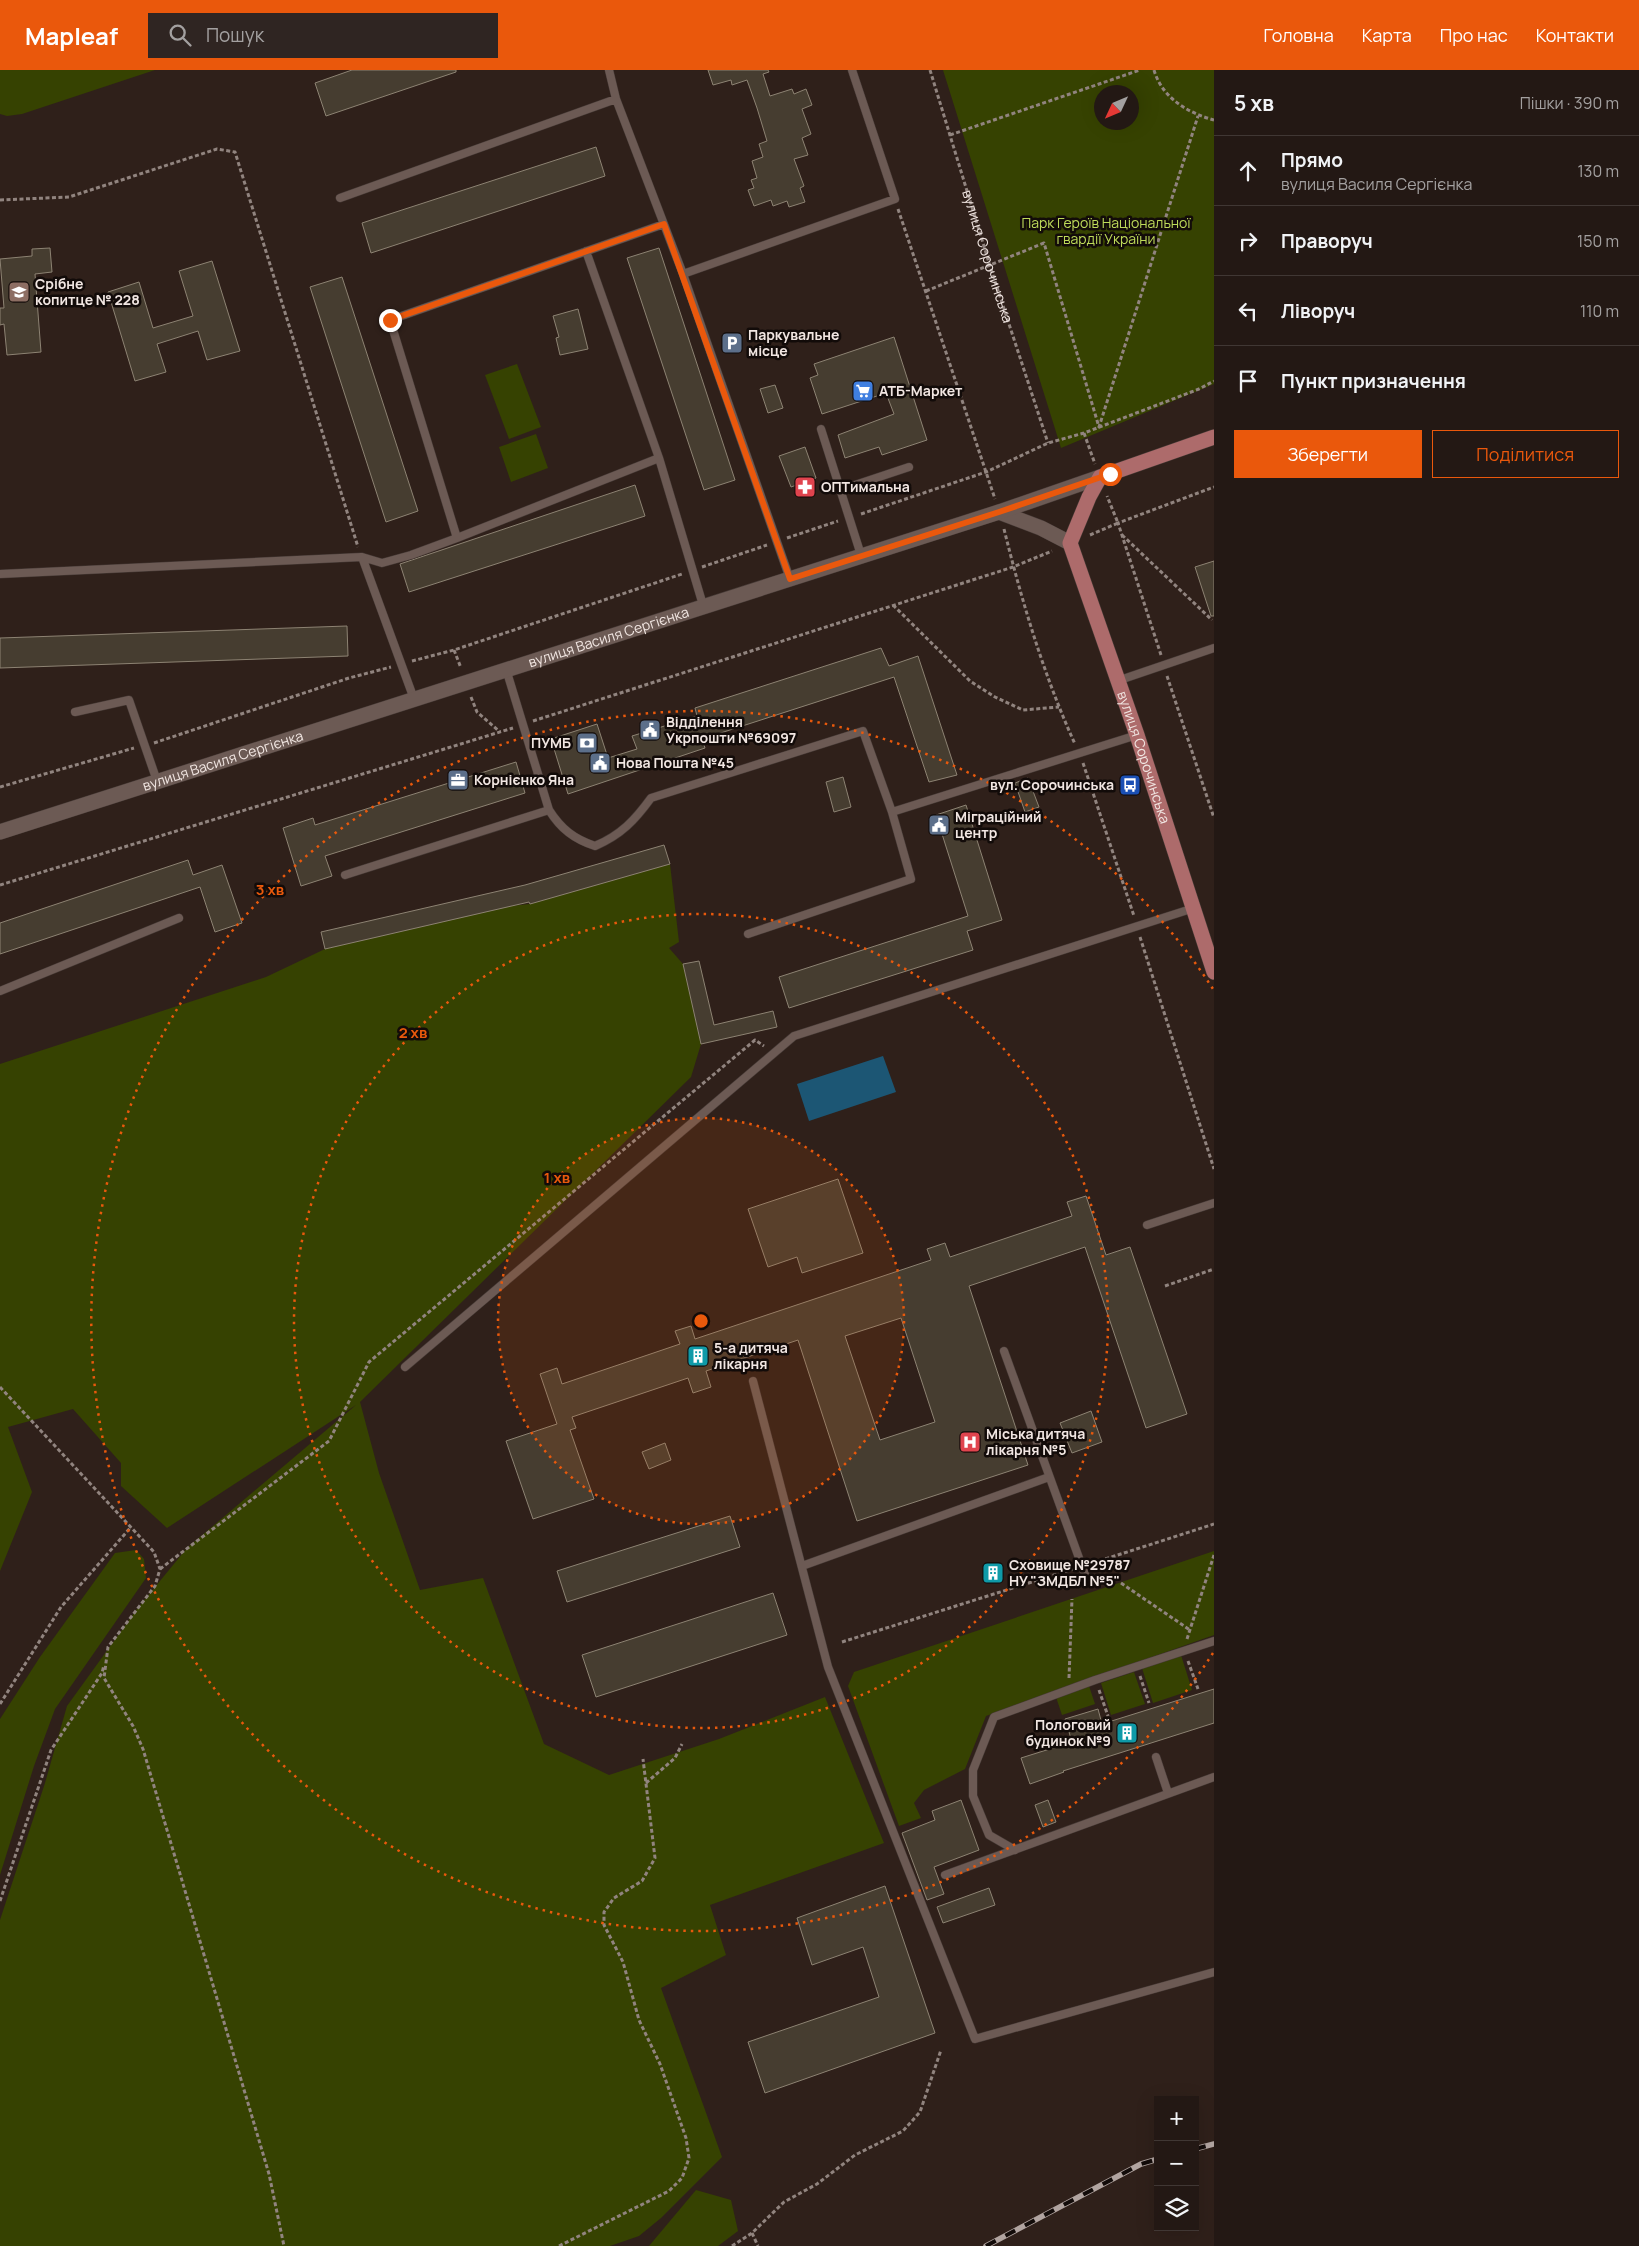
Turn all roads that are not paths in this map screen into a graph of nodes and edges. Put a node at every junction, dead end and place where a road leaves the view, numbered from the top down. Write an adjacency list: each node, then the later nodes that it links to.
1 (609, 70): 3 (lane)
2 (852, 70): 7 (lane)
3 (616, 99): 4 (lane); 5 (lane)
4 (340, 198)
5 (664, 224): 6 (lane); 7 (lane)
6 (586, 251): 10 (lane); 15 (lane)
7 (682, 274): 20 (lane)
8 (821, 429): 13 (lane)
9 (1214, 437): 12 (main road, вулиця Василя Сергієнка)
10 (659, 458): 15 (lane); 21 (lane)
11 (909, 467): 13 (lane)
12 (1100, 477): 14 (main road, вулиця Василя Сергієнка); 16 (main road)
13 (840, 490): 17 (lane)
14 (999, 512): 16 (main road); 17 (main road, вулиця Василя Сергієнка)
15 (457, 538): 18 (lane)
16 (1070, 543): 24 (main road, вулиця Сорочинська)
17 (861, 555): 20 (main road, вулиця Василя Сергієнка)
18 (362, 557): 19 (lane); 25 (lane)
19 (0, 574)
20 (790, 579): 21 (main road, вулиця Василя Сергієнка)
21 (703, 606): 23 (main road, вулиця Василя Сергієнка)
22 (1214, 648): 24 (lane)
23 (506, 669): 25 (main road, вулиця Василя Сергієнка); 29 (lane)
24 (1117, 681): 27 (main road, вулиця Сорочинська)
25 (414, 699): 28 (main road, вулиця Василя Сергієнка)
26 (75, 712): 28 (lane)
27 (1137, 735): 30 (lane); 33 (main road, вулиця Сорочинська)
28 (157, 781): 31 (main road, вулиця Василя Сергієнка)
29 (549, 810): 30 (lane); 32 (lane)
30 (892, 812): 35 (lane)
31 (0, 832)
32 (345, 875)
33 (1194, 908): 36 (main road, вулиця Сорочинська); 41 (lane)
34 (179, 918): 37 (lane)
35 (748, 934)
36 (1214, 972)
37 (0, 991)
38 (1214, 1203): 39 (lane)
39 (1147, 1225)
40 (1004, 1351): 43 (lane)
41 (405, 1367)
42 (753, 1381): 44 (lane)
43 (1049, 1477): 44 (lane); 45 (lane)
44 (802, 1566): 52 (lane)
45 (1087, 1580)
46 (1214, 1641): 50 (lane)
47 (1156, 1757): 49 (lane)
48 (1214, 1777): 49 (lane)
49 (1168, 1793): 50 (lane)
50 (1015, 1850): 51 (lane)
51 (945, 1875)
52 (1214, 1972)

